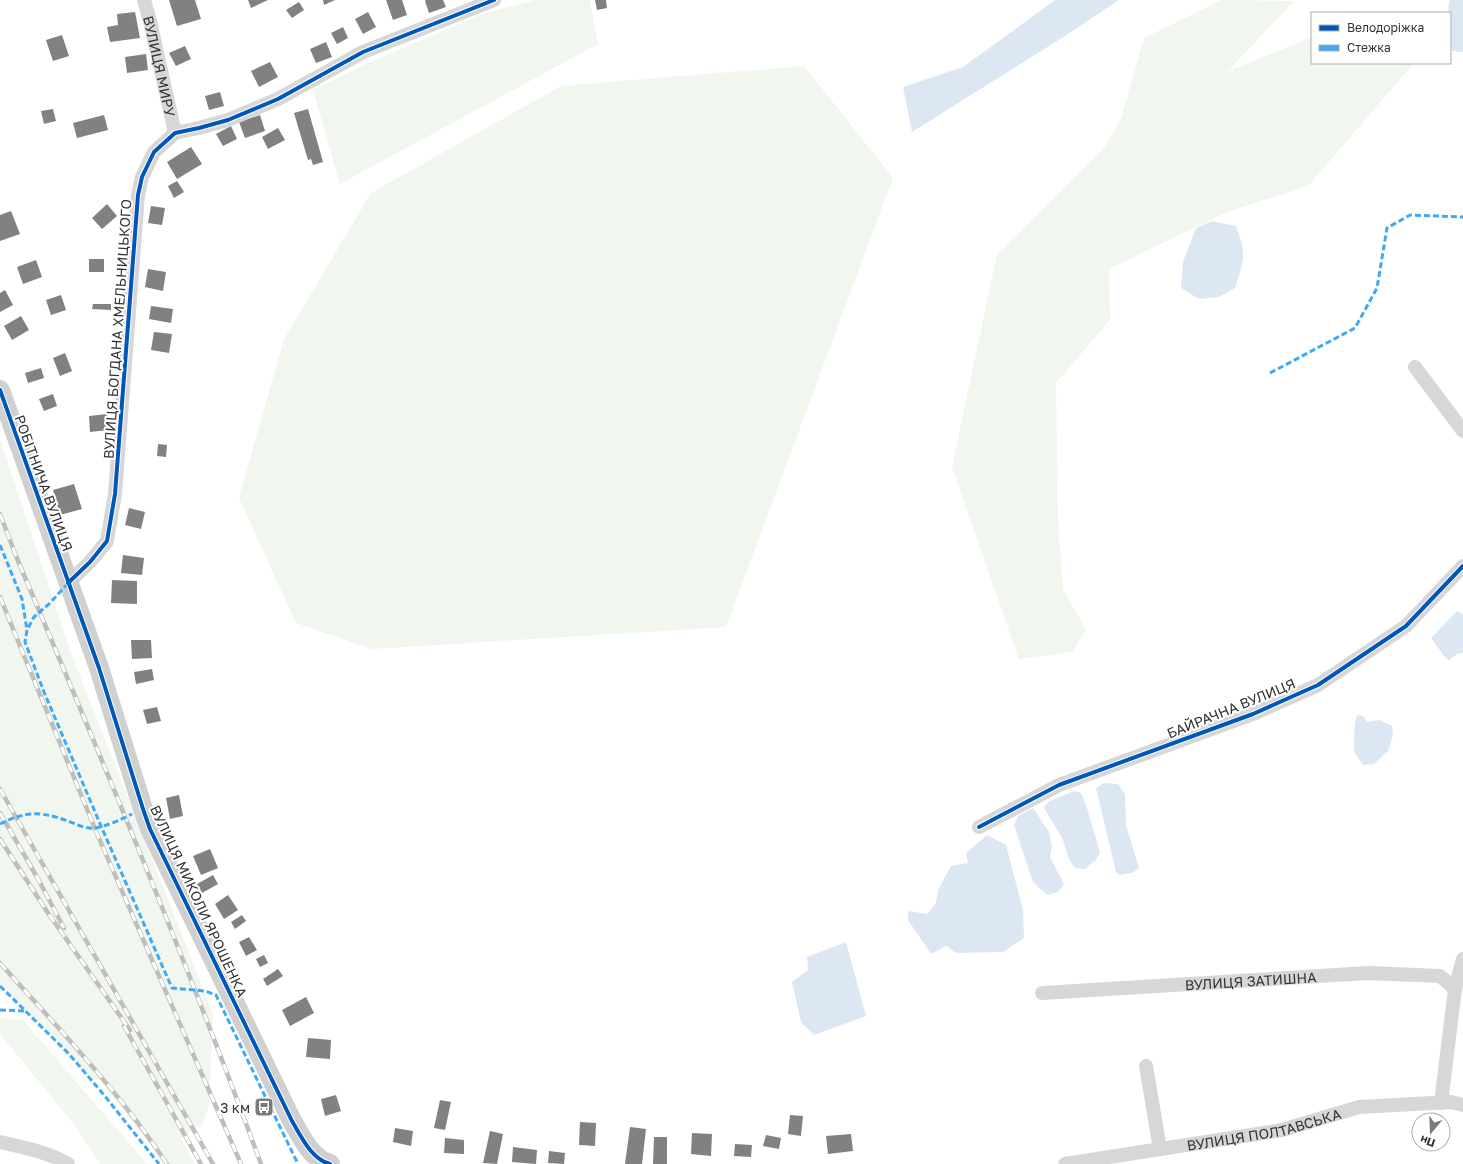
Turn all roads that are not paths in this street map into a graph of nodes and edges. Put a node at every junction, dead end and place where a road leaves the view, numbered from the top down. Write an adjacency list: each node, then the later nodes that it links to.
1 (144, 0): 3 (street, ВУЛИЦЯ МИРУ)
2 (494, 0): 3 (street)
3 (175, 133): 8 (street, ВУЛИЦЯ БОГДАНА ХМЕЛЬНИЦЬКОГО)
4 (1415, 367): 6 (street)
5 (0, 390): 8 (street, РОБІТНИЧА ВУЛИЦЯ)
6 (1463, 431)
7 (1463, 566): 9 (street, БАЙРАЧНА ВУЛИЦЯ)
8 (68, 583): 20 (street, ВУЛИЦЯ МИКОЛИ ЯРОШЕНКА)
9 (980, 827)
10 (1463, 959): 11 (street)
11 (1455, 989): 12 (street, ВУЛИЦЯ ЗАТИШНА); 14 (street)
12 (1042, 993)
13 (1146, 1066): 17 (street)
14 (1441, 1103): 15 (street, ВУЛИЦЯ ПОЛТАВСЬКА); 17 (street, ВУЛИЦЯ ПОЛТАВСЬКА)
15 (1463, 1105)
16 (0, 1142): 19 (street)
17 (1160, 1149): 18 (street, ВУЛИЦЯ ПОЛТАВСЬКА)
18 (1140, 1158): 21 (street, ВУЛИЦЯ ПОЛТАВСЬКА)
19 (68, 1164)
20 (330, 1164)
21 (1064, 1164)

